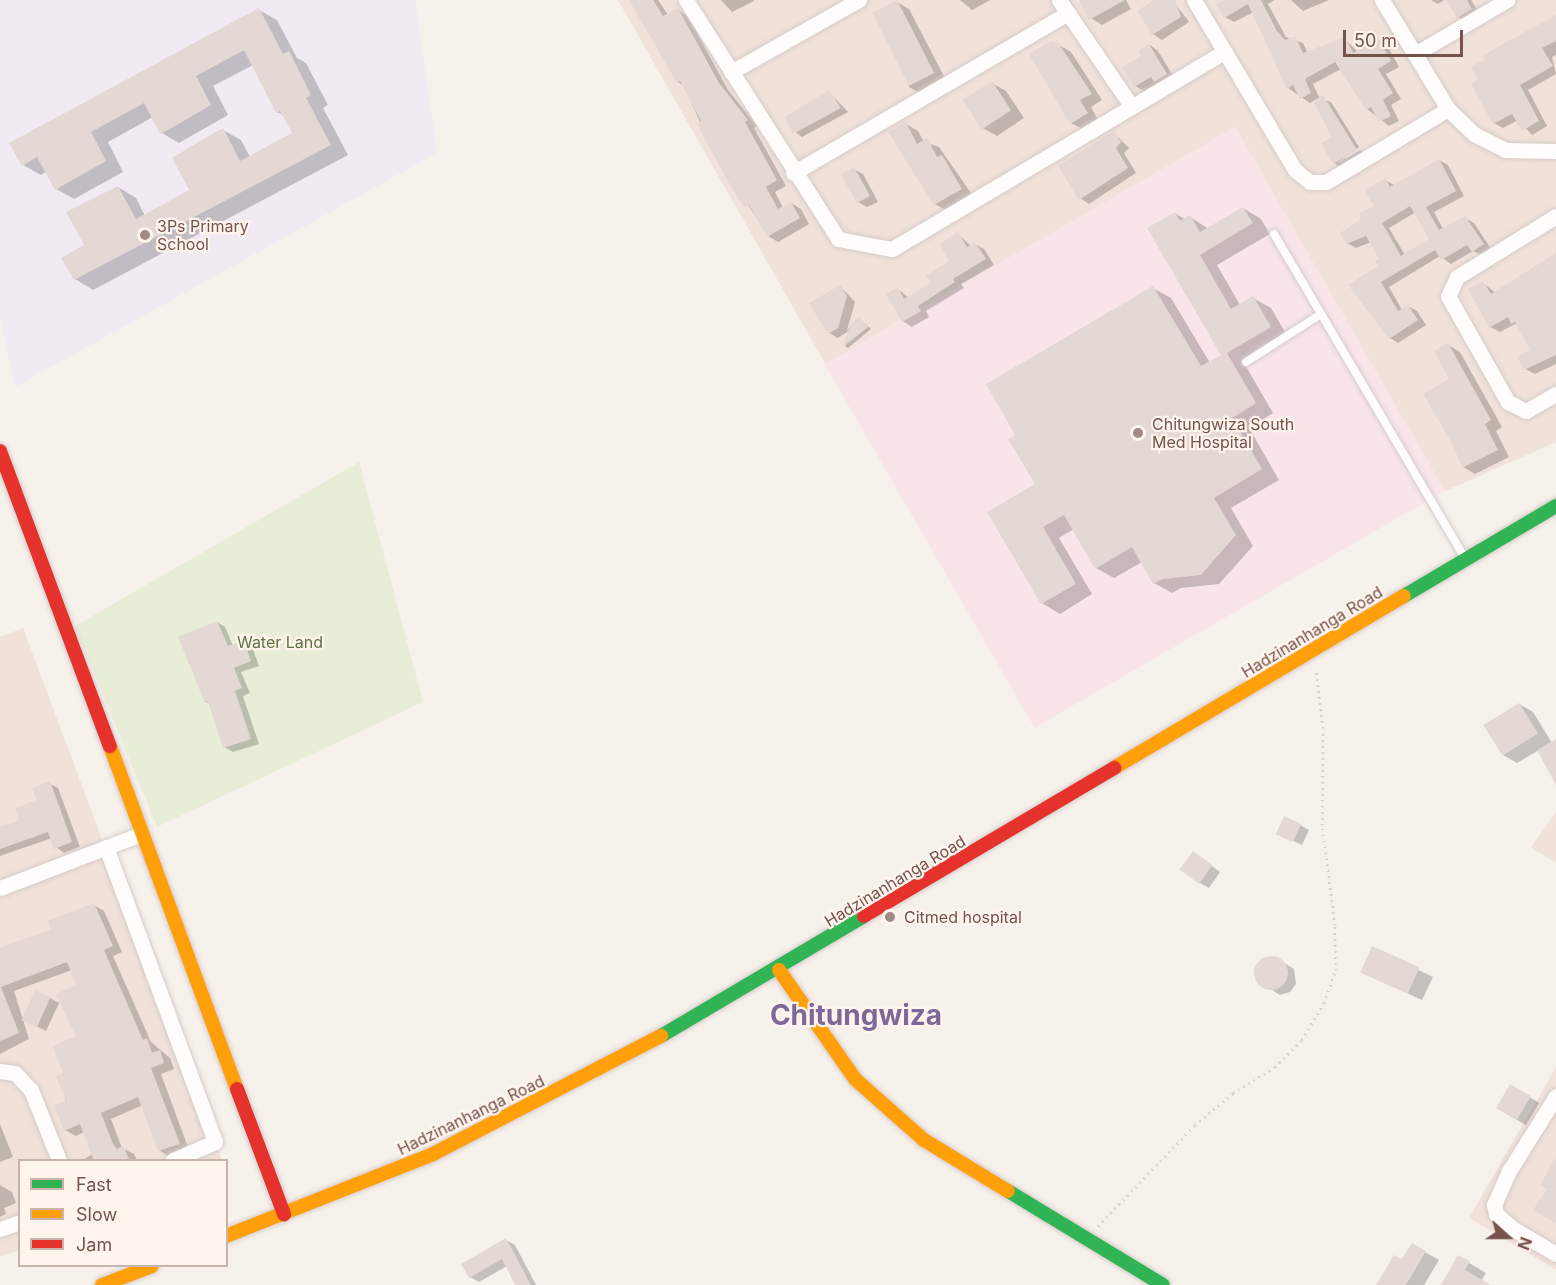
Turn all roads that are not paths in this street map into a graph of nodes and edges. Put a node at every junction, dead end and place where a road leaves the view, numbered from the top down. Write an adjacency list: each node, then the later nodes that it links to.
1 (686, 0): 9 (street)
2 (860, 0): 9 (street)
3 (1194, 0): 7 (street)
4 (1382, 0): 8 (street)
5 (1507, 0): 8 (street)
6 (1063, 6): 10 (street); 13 (street)
7 (1224, 52): 10 (street); 11 (street)
8 (1415, 54): 11 (street)
9 (731, 72): 13 (street)
10 (1130, 104): 13 (street)
11 (1448, 109): 12 (street)
12 (1556, 152)
13 (793, 173)
14 (1556, 216): 18 (street)
15 (1274, 234): 16 (lane)
16 (1321, 314): 17 (lane); 21 (lane)
17 (1246, 362)
18 (1556, 394)
19 (0, 451): 22 (street)
20 (1556, 506): 21 (street, Hadzinanhanga Road)
21 (1466, 560): 25 (street, Hadzinanhanga Road)
22 (141, 834): 23 (street); 30 (street)
23 (106, 847): 24 (street); 29 (street)
24 (0, 888)
25 (779, 970): 30 (street, Hadzinanhanga Road); 37 (street)
26 (0, 1071): 28 (street)
27 (1556, 1096): 34 (street)
28 (58, 1159)
29 (177, 1159)
30 (284, 1214): 33 (street, Hadzinanhanga Road)
31 (18, 1223): 32 (street)
32 (0, 1229)
33 (228, 1235)
34 (1556, 1254)
35 (149, 1267): 36 (street)
36 (102, 1285)
37 (1163, 1285)

